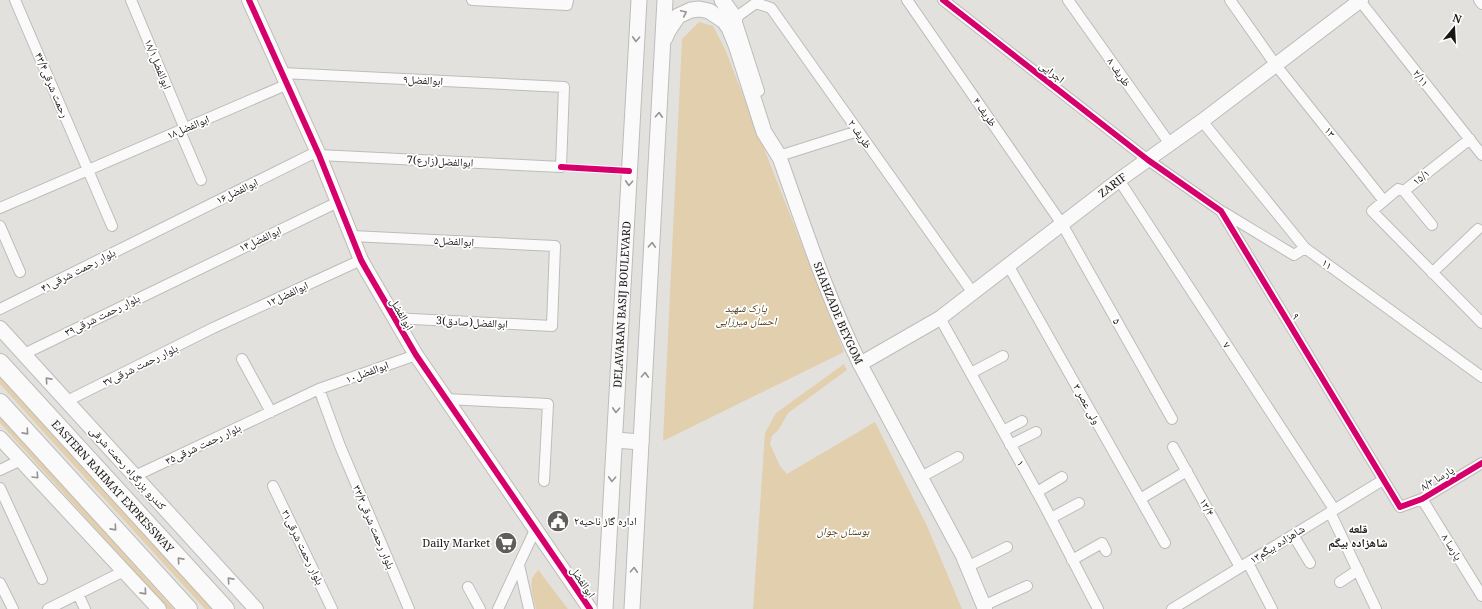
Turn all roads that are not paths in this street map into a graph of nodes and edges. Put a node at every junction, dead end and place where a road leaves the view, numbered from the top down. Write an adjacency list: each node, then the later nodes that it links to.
1 (15, 0): 31 (street, ۴۳/۴رحمت شرقی)
2 (131, 0): 22 (street, ابوالفضل۱۸/۱)
3 (249, 0): 20 (street, ابوالفضل)
4 (472, 0): 5 (street)
5 (568, 0)
6 (639, 0): 78 (main road, DELAVARAN BASIJ BOULEVARD, one-way to 78)
7 (665, 0): 18 (main road)
8 (722, 0): 17 (main road)
9 (730, 0): 17 (street, SHAHZADE BEYGOM)
10 (907, 0): 39 (street, ظریف ۴)
11 (944, 0): 29 (street, اجرایی)
12 (1068, 0): 25 (street, ظریف ۸)
13 (1230, 0): 19 (street, ۱۳)
14 (1360, 0): 19 (street, ZARIF); 24 (street, ۲/۱۱)
15 (1479, 0): 16 (street)
16 (1482, 4)
17 (735, 18): 23 (street, ظریف ۲); 28 (street, SHAHZADE BEYGOM)
18 (663, 44): 28 (main road, one-way to 28); 79 (main road, one-way to 18)
19 (1276, 64): 21 (street, ZARIF); 35 (street, ۱۳)
20 (285, 79): 22 (street, ابوالفضل۱۸); 26 (street, ابوالفضل); 30 (street, ابوالفضل۹)
21 (1202, 121): 25 (street, ZARIF); 46 (street, ۱۱)
22 (182, 130): 31 (street, ابوالفضل۱۸); 32 (street, ابوالفضل۱۸/۱)
23 (858, 131): 28 (street); 52 (street, ظریف ۲)
24 (1470, 139): 27 (street, ۲/۱۱); 34 (street, ۱۵/۱)
25 (1170, 144): 29 (street, ZARIF)
26 (319, 153): 30 (street, 7ابوالفضل(زارع)); 36 (street, ابوالفضل); 44 (street, ابوالفضل۱۶)
27 (1482, 155)
28 (779, 156): 65 (street, SHAHZADE BEYGOM)
29 (1148, 160): 33 (street, ZARIF); 38 (street, ۹)
30 (561, 167)
31 (88, 170): 37 (street, ابوالفضل۱۸); 42 (street, ۴۳/۴رحمت شرقی)
32 (201, 180)
33 (1119, 180): 39 (street, ZARIF); 99 (street, ۷)
34 (1404, 191): 35 (street, ۱۵/۱); 40 (street)
35 (1384, 200): 50 (street, ۱۵/۱)
36 (338, 202): 45 (street, ابوالفضل); 51 (street, ابوالفضل۱۴)
37 (0, 208)
38 (1221, 211): 46 (street); 90 (street, ۹)
39 (1062, 224): 48 (street, ZARIF); 73 (street, ۵)
40 (1432, 225)
41 (0, 226): 49 (street)
42 (112, 226)
43 (1478, 229): 50 (street)
44 (157, 231): 53 (street, بلوار رحمت شرقی۴۱)
45 (352, 236): 47 (street, ابوالفضل); 57 (street, ابوالفضل۵)
46 (1304, 248): 67 (street, ۱۱)
47 (361, 260): 54 (street, ابوالفضل); 59 (street, ابوالفضل۱۲)
48 (1008, 265): 52 (street, ZARIF); 95 (street, ولی عصر ۳)
49 (20, 272)
50 (1432, 273): 56 (street)
51 (181, 277): 60 (street, بلوار رحمت شرقی۳۹)
52 (973, 293): 55 (street, ZARIF)
53 (0, 309)
54 (393, 318): 57 (street, 3ابوالفضل(صادق)); 61 (street, ابوالفضل)
55 (940, 318): 65 (street, ZARIF); 66 (street, ۱)
56 (1482, 323)
57 (552, 326)
58 (0, 328): 60 (street, کندرو بزرگراه رحمت شرقی)
59 (214, 328): 70 (street, بلوار رحمت شرقی۳۷)
60 (24, 354): 70 (street, کندرو بزرگراه رحمت شرقی, one-way to 60)
61 (416, 355): 68 (street, ابوالفضل۱۰); 69 (street, ابوالفضل)
62 (1003, 356): 66 (street)
63 (242, 359): 72 (street)
64 (0, 363): 126 (highway, EASTERN RAHMAT EXPRESSWAY, one-way to 64)
65 (860, 364): 88 (street, SHAHZADE BEYGOM)
66 (971, 373): 75 (street, ۱)
67 (1482, 378)
68 (319, 389): 72 (street, ابوالفضل۱۰); 129 (street, بلوار رحمت شرقی۳۳/۳)
69 (446, 399): 91 (street); 101 (street, ابوالفضل)
70 (67, 401): 87 (street, کندرو بزرگراه رحمت شرقی)
71 (0, 403): 125 (highway, one-way to 125)
72 (271, 412): 87 (street, بلوار رحمت شرقی۳۵)
73 (1172, 419)
74 (1022, 421): 75 (street)
75 (1003, 431): 80 (street, ۱)
76 (1036, 432): 80 (street)
77 (0, 438): 83 (street)
78 (614, 440): 79 (main road); 134 (main road, DELAVARAN BASIJ BOULEVARD, one-way to 134)
79 (641, 442): 135 (main road, one-way to 79)
80 (1010, 445): 94 (street, ۱)
81 (1173, 447): 86 (street, ۱۳/۴)
82 (958, 457): 88 (street)
83 (21, 460): 85 (street); 112 (street, one-way to 112)
84 (1482, 462): 96 (street, ۸/۳ پارسا)
85 (0, 470)
86 (1186, 471): 95 (street); 109 (street, ۱۳/۴)
87 (135, 476): 127 (street, کندرو بزرگراه رحمت شرقی, one-way to 87)
88 (921, 477): 110 (street, SHAHZADE BEYGOM)
89 (1062, 477): 94 (street)
90 (1382, 480): 98 (street, ۹); 99 (street, شاهزاده بیگم۱۳)
91 (544, 481)
92 (274, 486): 128 (street, بلوار رحمت شرقی۳۱)
93 (0, 488): 113 (street)
94 (1037, 492): 100 (street, ۱)
95 (1140, 499): 103 (street, ولی عصر ۳)
96 (1422, 499): 98 (street, ۸/۳ پارسا); 119 (street, ۸ پارسا)
97 (1078, 503): 100 (street)
98 (1400, 507)
99 (1332, 511): 102 (street, شاهزاده بیگم۱۳); 111 (street, ۷)
100 (1051, 518): 106 (street, ۱)
101 (536, 530): 108 (street); 133 (street, ابوالفضل)
102 (1293, 535): 107 (street); 109 (street, شاهزاده بیگم۱۳)
103 (1165, 543)
104 (1008, 547): 110 (street)
105 (1106, 551): 106 (street)
106 (1072, 560): 136 (street, ۱)
107 (1310, 563)
108 (519, 565): 131 (street); 132 (street)
109 (1244, 565): 137 (street, شاهزاده بیگم۱۳); 138 (street, ۱۳/۴)
110 (967, 567): 120 (street, SHAHZADE BEYGOM)
111 (1358, 570): 114 (street); 139 (street, ۷)
112 (124, 571): 118 (street); 124 (street, one-way to 124)
113 (42, 579)
114 (1340, 582)
115 (0, 583): 121 (street)
116 (1027, 586): 120 (street)
117 (468, 587): 130 (street)
118 (78, 594): 122 (street); 123 (street)
119 (1482, 596)
120 (984, 607)
121 (13, 609)
122 (48, 609)
123 (85, 609)
124 (159, 609)
125 (188, 609)
126 (225, 609)
127 (256, 609)
128 (332, 609)
129 (409, 609)
130 (480, 609)
131 (498, 609)
132 (528, 609)
133 (590, 609)
134 (605, 609)
135 (632, 609)
136 (1098, 609)
137 (1172, 609)
138 (1272, 609)
139 (1376, 609)

